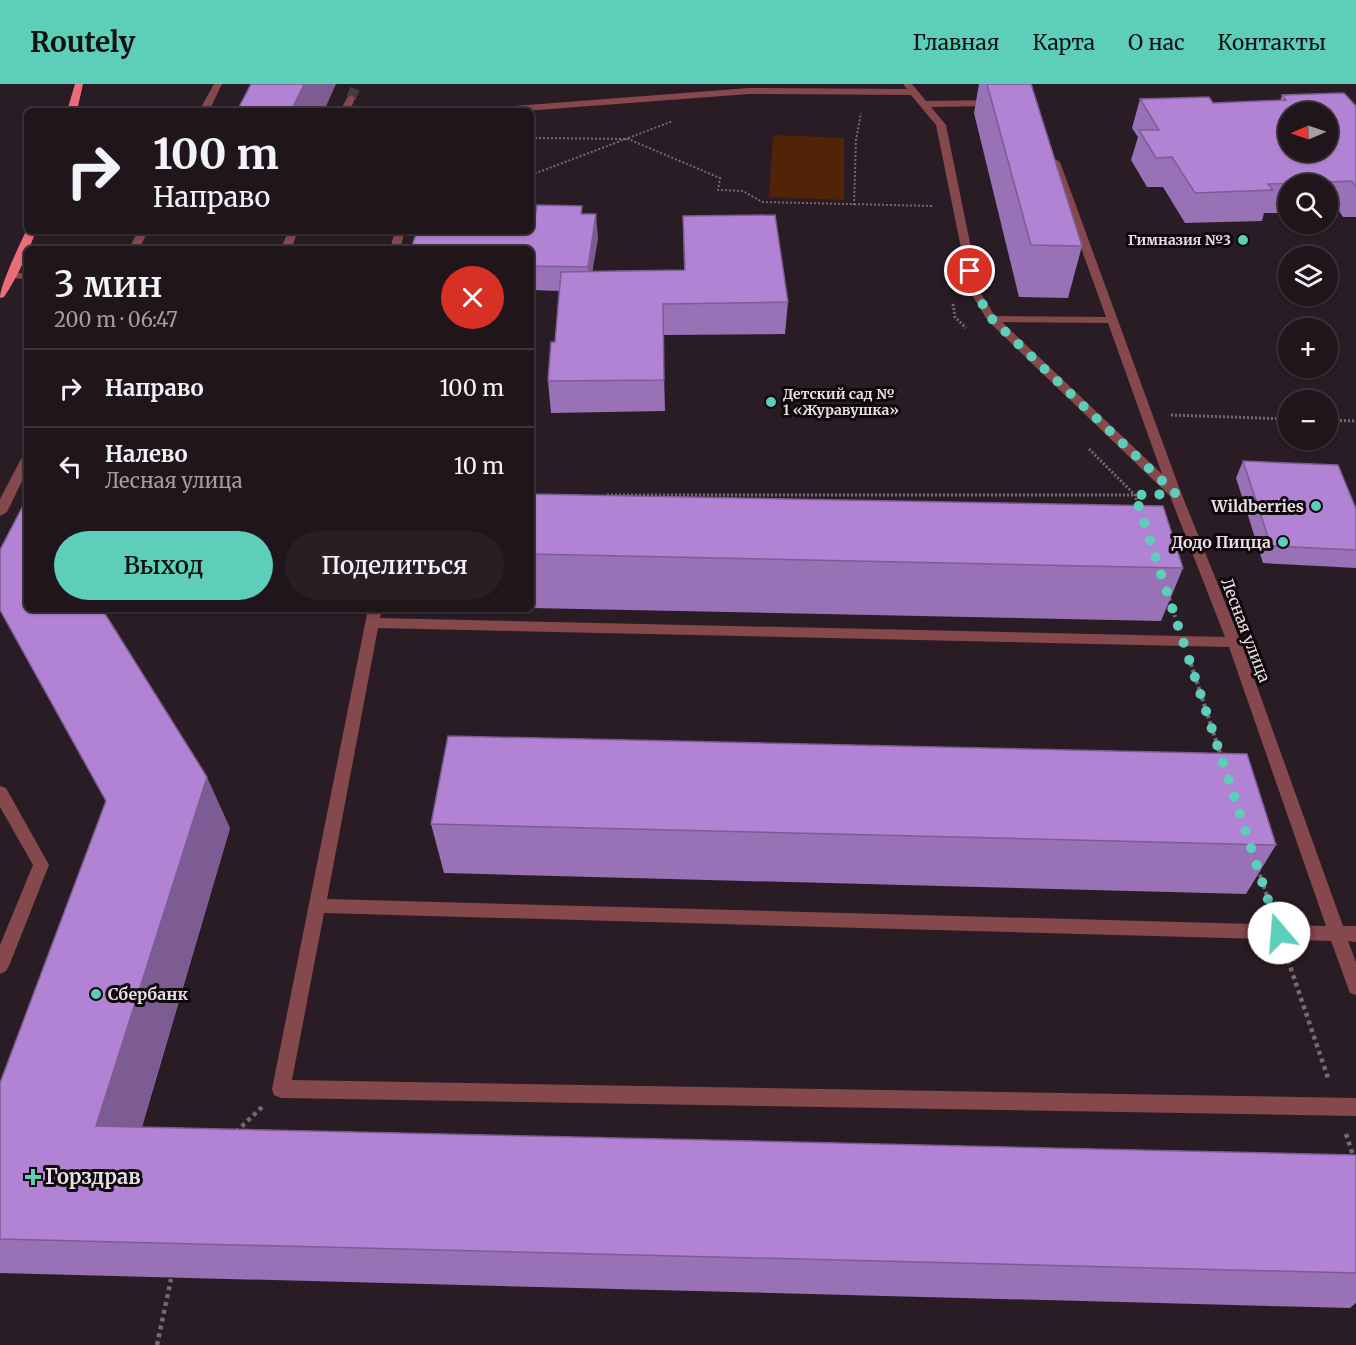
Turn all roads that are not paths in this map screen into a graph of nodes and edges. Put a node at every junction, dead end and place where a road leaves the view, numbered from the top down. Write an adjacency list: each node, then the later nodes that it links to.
1 (80, 84): 7 (main road)
2 (218, 84): 8 (street)
3 (911, 88): 6 (street, Лесная улица); 10 (street)
4 (351, 98): 9 (street)
5 (1003, 103): 6 (street)
6 (926, 104): 16 (street, Лесная улица)
7 (73, 108)
8 (206, 108)
9 (346, 108)
10 (528, 108)
11 (1049, 146): 17 (street)
12 (24, 248): 13 (main road)
13 (13, 276): 14 (street); 15 (main road)
14 (24, 276)
15 (0, 296)
16 (992, 319): 17 (street); 19 (street, Лесная улица)
17 (1112, 320): 19 (street)
18 (24, 465): 20 (street)
19 (1176, 494): 22 (street, Лесная улица)
20 (0, 512)
21 (374, 616): 22 (street); 24 (street)
22 (1234, 642): 25 (street, Лесная улица)
23 (0, 792): 27 (street)
24 (316, 906): 25 (street); 29 (street)
25 (1336, 934): 26 (street); 28 (street, Лесная улица)
26 (1356, 934)
27 (0, 966)
28 (1356, 987)
29 (1356, 1107)

